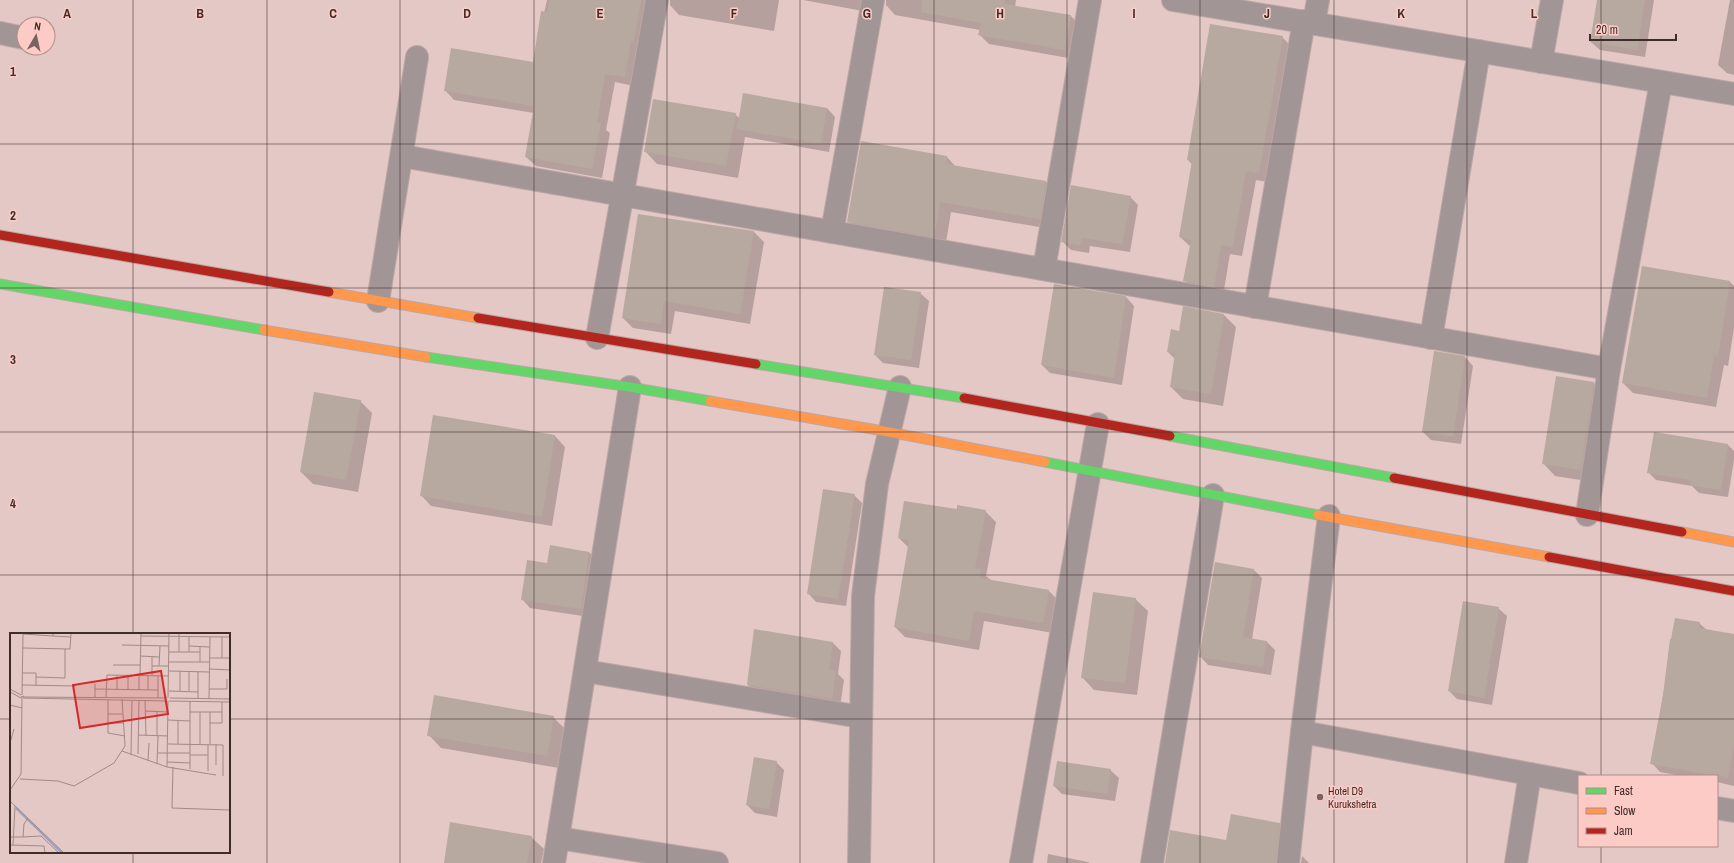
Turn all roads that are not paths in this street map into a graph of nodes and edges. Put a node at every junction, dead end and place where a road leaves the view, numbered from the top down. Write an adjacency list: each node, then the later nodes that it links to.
1 (657, 0): 16 (street)
2 (874, 0): 17 (street)
3 (1090, 0): 19 (street)
4 (1173, 0): 7 (street)
5 (1318, 0): 7 (street)
6 (1552, 0): 12 (street)
7 (1309, 22): 10 (street); 22 (street)
8 (0, 33): 9 (street)
9 (16, 36)
10 (1479, 51): 12 (street); 24 (street)
11 (416, 57): 15 (street)
12 (1541, 62): 13 (street)
13 (1661, 82): 14 (street); 25 (street)
14 (1734, 94)
15 (402, 156): 16 (street); 21 (street)
16 (622, 195): 17 (street); 23 (street)
17 (832, 232): 19 (street)
18 (0, 235): 21 (main road)
19 (1044, 269): 22 (street)
20 (0, 284): 26 (main road)
21 (378, 301): 23 (main road)
22 (1255, 306): 24 (street)
23 (597, 338): 27 (main road)
24 (1431, 338): 25 (street)
25 (1609, 369): 32 (street)
26 (630, 387): 29 (main road); 36 (street)
27 (900, 387): 28 (main road); 29 (street)
28 (1098, 424): 30 (street); 32 (main road)
29 (889, 432): 30 (main road); 37 (street)
30 (1090, 471): 31 (main road); 47 (street)
31 (1213, 495): 33 (main road); 48 (street)
32 (1587, 515): 34 (main road)
33 (1329, 516): 35 (main road); 38 (street)
34 (1734, 542)
35 (1734, 591)
36 (585, 671): 37 (street); 43 (street)
37 (861, 717): 46 (street)
38 (1302, 732): 39 (street); 49 (street)
39 (1530, 774): 40 (street); 50 (street)
40 (1578, 783)
41 (1718, 808): 42 (street)
42 (1734, 811)
43 (558, 838): 44 (street); 45 (street)
44 (554, 863)
45 (717, 863)
46 (858, 863)
47 (1021, 863)
48 (1152, 863)
49 (1288, 863)
50 (1516, 863)

